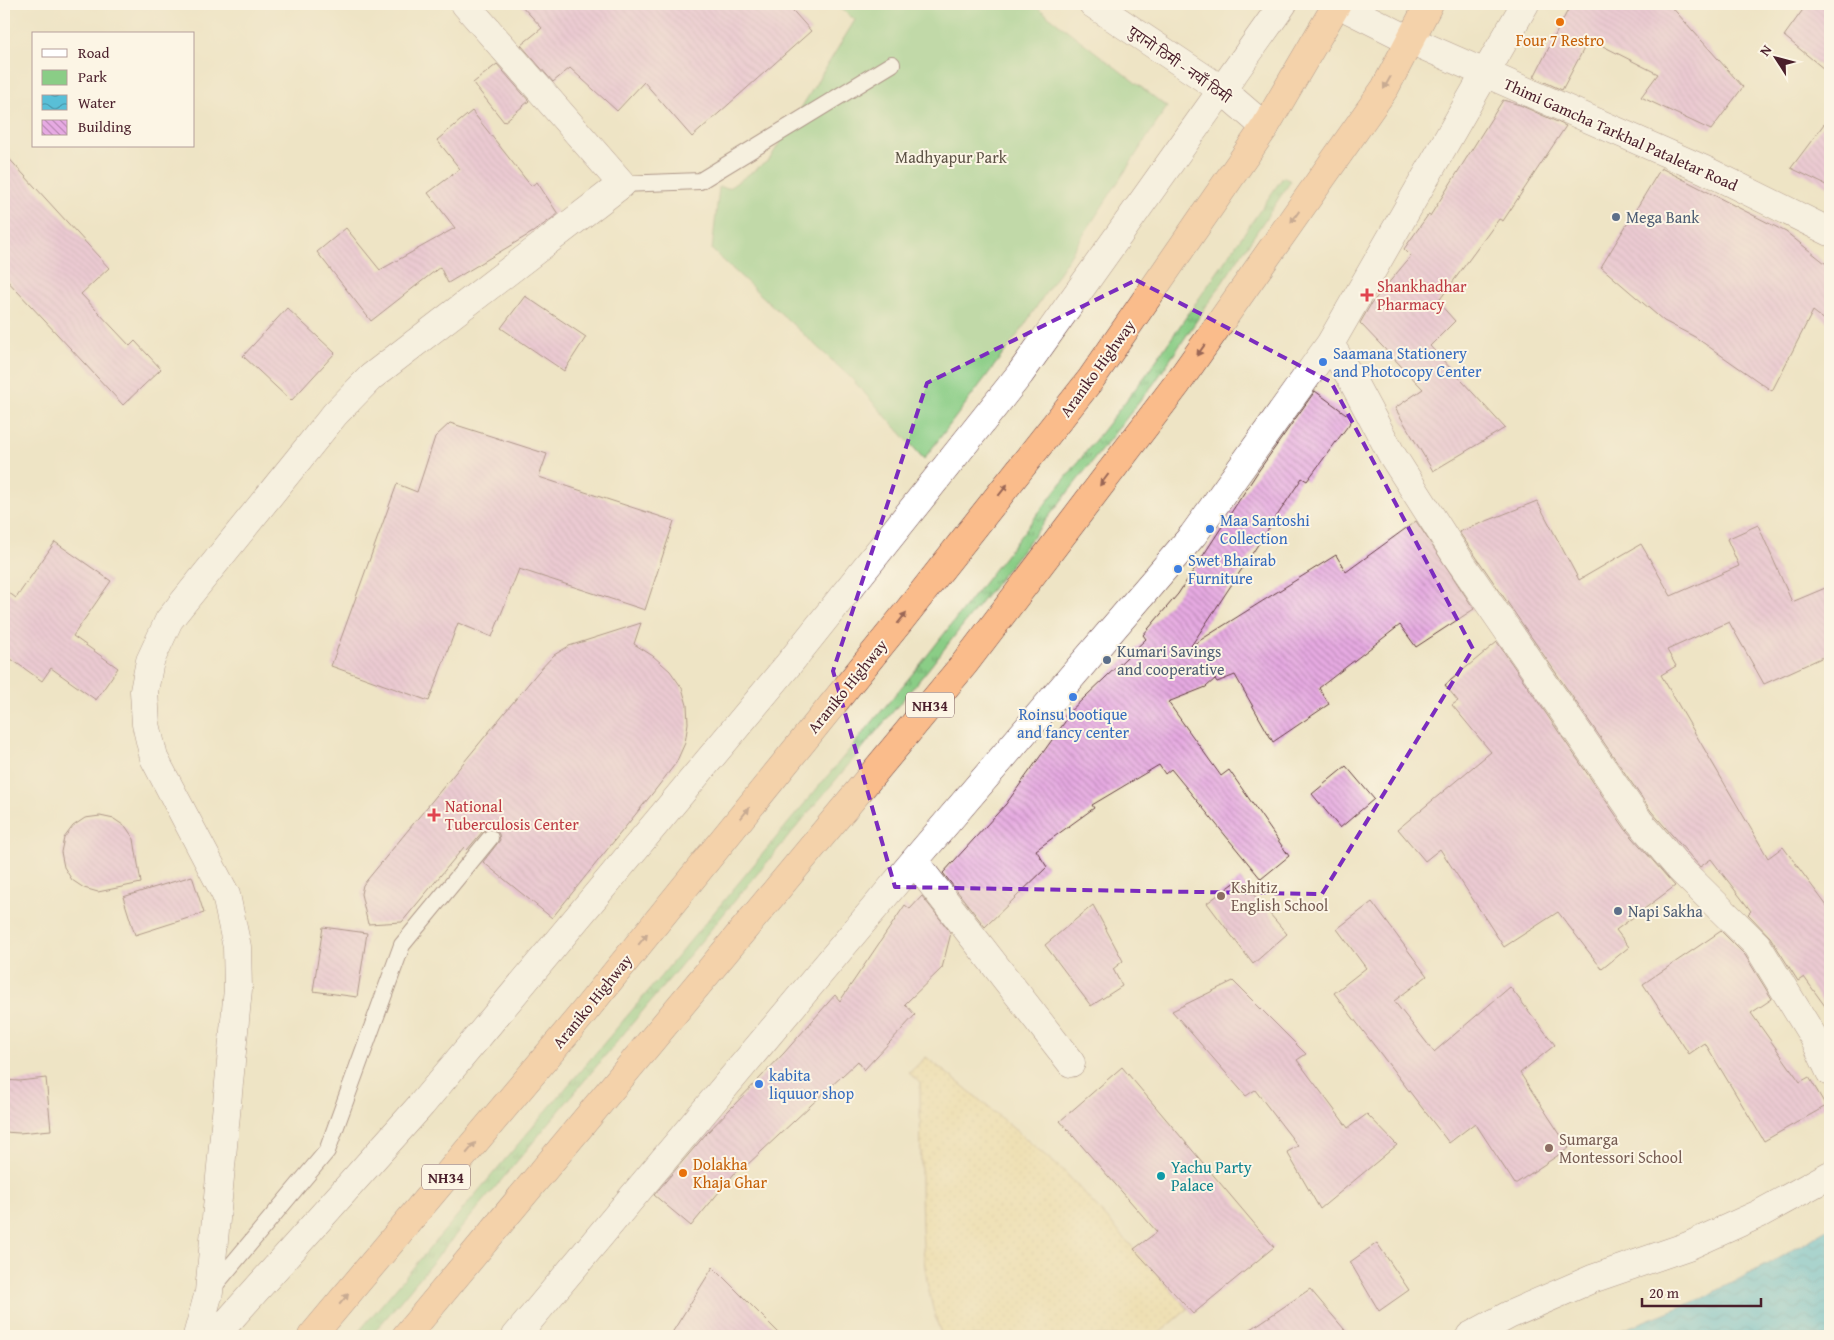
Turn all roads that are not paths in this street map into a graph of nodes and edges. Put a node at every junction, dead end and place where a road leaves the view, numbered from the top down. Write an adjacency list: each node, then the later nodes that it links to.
1 (465, 4): 12 (street)
2 (1093, 4): 10 (street, पुरानो ठिमी - नयाँ ठिमी)
3 (1283, 4): 10 (street)
4 (1338, 4): 7 (street, Thimi Gamcha Tarkhal Pataletar Road); 11 (highway, Araniko Highway / NH34)
5 (1429, 4): 7 (highway, NH34)
6 (1525, 4): 9 (street)
7 (1410, 40): 9 (street, Thimi Gamcha Tarkhal Pataletar Road); 24 (highway, NH34, one-way to 24)
8 (892, 64): 12 (lane)
9 (1484, 74): 13 (street, Thimi Gamcha Tarkhal Pataletar Road); 14 (street)
10 (1222, 90): 11 (street, पुरानो ठिमी - नयाँ ठिमी); 22 (street)
11 (1265, 127): 23 (highway, Araniko Highway / NH34, one-way to 11)
12 (622, 184): 20 (street)
13 (1830, 232)
14 (1330, 344): 16 (street); 18 (street)
15 (490, 838): 20 (lane)
16 (914, 861): 17 (street); 25 (street)
17 (1071, 1063)
18 (1830, 1072)
19 (1830, 1175): 26 (street)
20 (209, 1292): 21 (street)
21 (197, 1336)
22 (215, 1336)
23 (312, 1336)
24 (406, 1336)
25 (516, 1336)
26 (1470, 1336)

